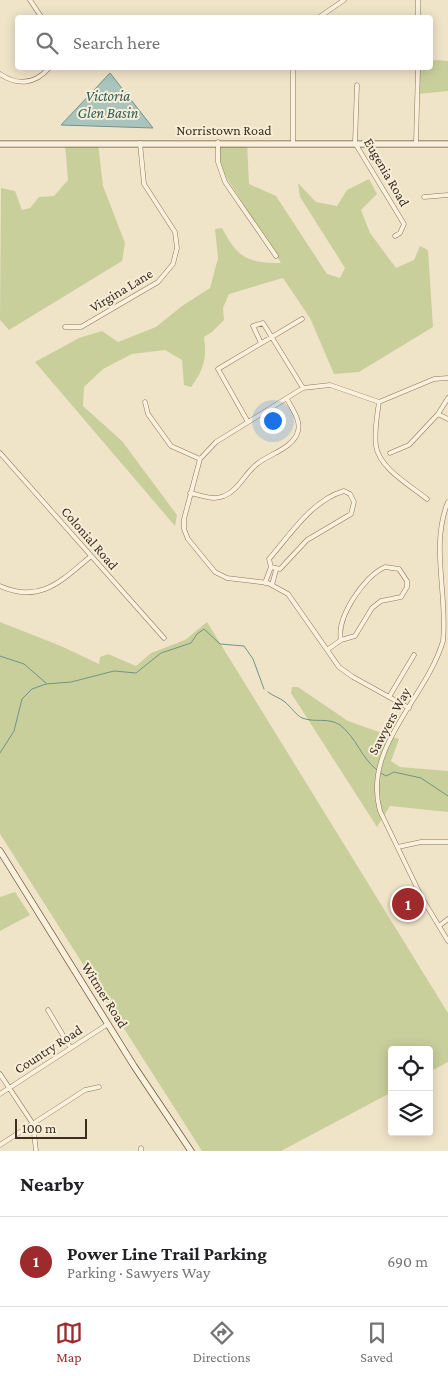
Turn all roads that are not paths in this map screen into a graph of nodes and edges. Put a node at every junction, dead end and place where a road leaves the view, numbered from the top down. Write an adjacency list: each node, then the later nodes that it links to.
1 (30, 0): 4 (street)
2 (344, 0): 5 (street)
3 (418, 0): 6 (street)
4 (40, 15)
5 (322, 15)
6 (418, 15)
7 (47, 70): 10 (street)
8 (418, 70): 16 (street)
9 (293, 71): 13 (street)
10 (0, 74)
11 (357, 85): 15 (street, Eugenia Road)
12 (218, 142): 13 (main road, Norristown Road); 14 (main road, Norristown Road); 22 (street)
13 (293, 142): 15 (main road, Norristown Road)
14 (140, 143): 17 (main road, Norristown Road); 24 (street, Virgina Lane)
15 (355, 143): 16 (main road, Norristown Road); 21 (street, Eugenia Road)
16 (416, 143): 18 (main road, Norristown Road)
17 (0, 144)
18 (448, 144)
19 (448, 195): 20 (street)
20 (424, 197)
21 (395, 236)
22 (276, 256)
23 (302, 319): 25 (street)
24 (65, 327)
25 (272, 337): 26 (street); 26 (street); 28 (street)
26 (261, 343): 35 (street)
27 (448, 378): 32 (street)
28 (304, 388): 30 (street); 32 (street)
29 (448, 398): 33 (street)
30 (287, 399): 35 (street); 39 (street)
31 (145, 402): 38 (street)
32 (378, 402): 40 (street)
33 (438, 414): 34 (street); 37 (street)
34 (448, 419)
35 (248, 422): 38 (street)
36 (0, 453): 42 (street, Colonial Road)
37 (390, 453)
38 (200, 459): 39 (street)
39 (190, 493): 46 (street)
40 (427, 499)
41 (448, 502): 45 (street, Sawyers Way)
42 (90, 557): 47 (street); 49 (street, Colonial Road)
43 (271, 567): 44 (street); 44 (street); 46 (street)
44 (276, 570): 48 (street)
45 (447, 579): 51 (street, Sawyers Way)
46 (265, 583): 48 (street)
47 (0, 586)
48 (272, 586): 52 (street)
49 (164, 638)
50 (341, 640): 50 (street); 52 (street)
51 (446, 642): 55 (street, Sawyers Way)
52 (327, 650): 54 (street)
53 (414, 655): 54 (street)
54 (389, 697): 55 (street)
55 (409, 708): 57 (street, Sawyers Way)
56 (448, 842): 57 (street)
57 (398, 847): 60 (street, Sawyers Way)
58 (0, 851): 63 (main road, Witmer Road)
59 (448, 919): 60 (street)
60 (439, 926): 61 (street, Sawyers Way)
61 (448, 941)
62 (48, 1010): 64 (street)
63 (108, 1024): 64 (street, Country Road); 72 (main road, Witmer Road)
64 (70, 1047): 67 (street, Country Road)
65 (0, 1074): 67 (street)
66 (99, 1087): 69 (street)
67 (9, 1088): 68 (street, Country Road); 69 (street)
68 (0, 1094)
69 (33, 1124): 70 (street); 71 (street)
70 (0, 1144)
71 (36, 1151)
72 (191, 1151)

